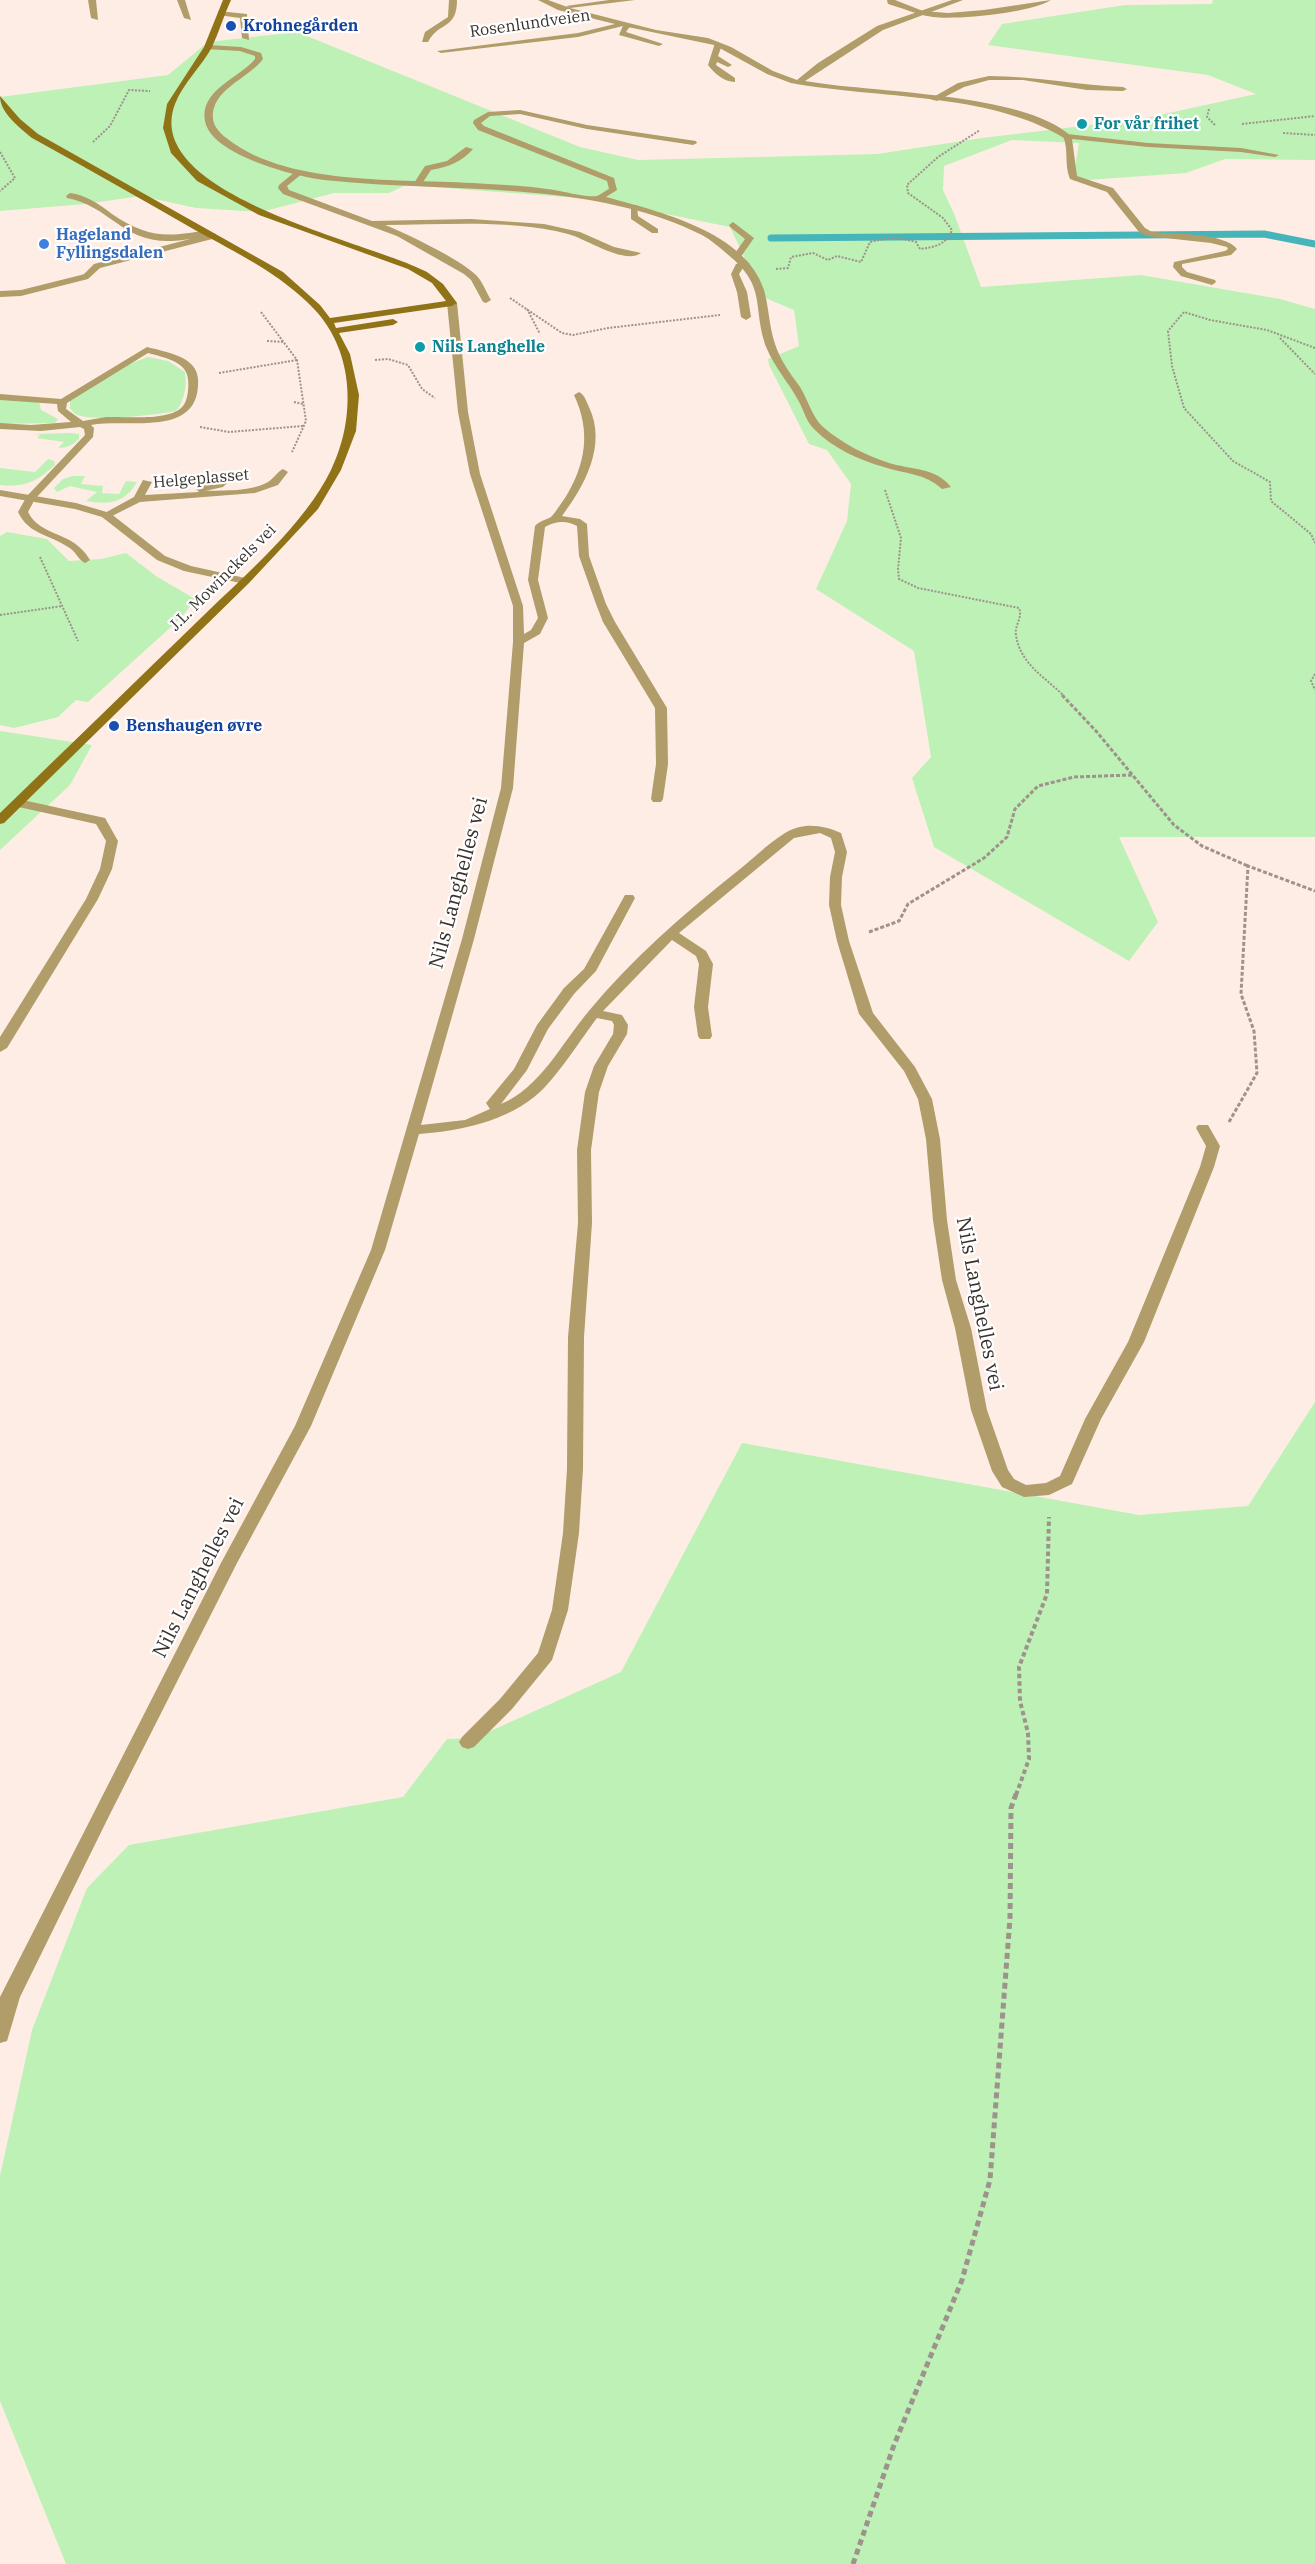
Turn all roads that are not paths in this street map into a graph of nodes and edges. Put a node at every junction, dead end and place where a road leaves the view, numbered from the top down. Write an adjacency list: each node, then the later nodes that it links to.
1 (92, 0): 13 (street)
2 (182, 0): 14 (street)
3 (227, 0): 11 (main road)
4 (453, 0): 17 (street, Rosenlundveien)
5 (542, 0): 10 (street, Rosenlundveien)
6 (631, 0): 10 (street, Rosenlundveien)
7 (891, 0): 12 (street)
8 (959, 0): 12 (street)
9 (1047, 0): 12 (street)
10 (558, 7): 15 (street, Rosenlundveien)
11 (221, 13): 16 (street); 20 (main road)
12 (922, 13): 25 (street)
13 (95, 18)
14 (188, 18)
15 (624, 24): 18 (street, Rosenlundveien); 19 (street, Rosenlundveien); 21 (street, Rosenlundveien)
16 (246, 38)
17 (425, 40)
18 (659, 44)
19 (718, 45): 22 (street); 25 (street, Rosenlundveien)
20 (208, 47): 33 (street); 48 (main road)
21 (441, 51)
22 (714, 57): 23 (street); 24 (street)
23 (728, 65)
24 (732, 80)
25 (799, 82): 28 (street, Rosenlundveien)
26 (1123, 89): 28 (street)
27 (0, 98): 41 (main road, J.L. Mowinckels vei)
28 (934, 99): 29 (street, Rosenlundveien)
29 (1066, 136): 32 (street, Rosenlundveien); 45 (street)
30 (693, 143): 36 (street)
31 (469, 149): 34 (street)
32 (1275, 155)
33 (299, 173): 34 (street); 38 (street)
34 (418, 183): 36 (street)
35 (70, 196): 41 (street)
36 (599, 198): 37 (street)
37 (634, 207): 40 (street); 43 (street)
38 (373, 223): 42 (street); 47 (street)
39 (733, 225): 43 (street)
40 (655, 231)
41 (210, 234): 46 (street); 50 (main road, J.L. Mowinckels vei)
42 (637, 253)
43 (737, 256): 44 (street)
44 (746, 264): 49 (street); 58 (street)
45 (1212, 282)
46 (0, 294)
47 (486, 300)
48 (453, 308): 50 (main road); 66 (street, Nils Langhelles vei)
49 (745, 314)
50 (331, 326): 65 (main road, J.L. Mowinckels vei)
51 (579, 395): 63 (street)
52 (0, 397): 53 (street)
53 (63, 402): 54 (street); 54 (street)
54 (83, 424): 55 (street); 61 (street)
55 (0, 426)
56 (282, 472): 59 (street, Helgeplasset)
57 (224, 481): 59 (street, Helgeplasset)
58 (946, 487)
59 (143, 491): 62 (street, Helgeplasset)
60 (0, 493): 61 (street)
61 (31, 498): 62 (street); 64 (street)
62 (106, 515): 65 (street)
63 (555, 518): 66 (street); 67 (street)
64 (84, 560)
65 (245, 581): 68 (main road, J.L. Mowinckels vei)
66 (519, 642): 77 (street, Nils Langhelles vei)
67 (657, 799)
68 (18, 803): 69 (main road, J.L. Mowinckels vei); 74 (street)
69 (0, 820)
70 (629, 898): 75 (street)
71 (671, 933): 72 (street, Nils Langhelles vei); 73 (street); 76 (street, Nils Langhelles vei)
72 (594, 1013): 75 (street, Nils Langhelles vei); 78 (street)
73 (705, 1036)
74 (0, 1048)
75 (499, 1110): 77 (street, Nils Langhelles vei)
76 (1203, 1128)
77 (411, 1130): 79 (street, Nils Langhelles vei)
78 (468, 1742)
79 (0, 2035)

